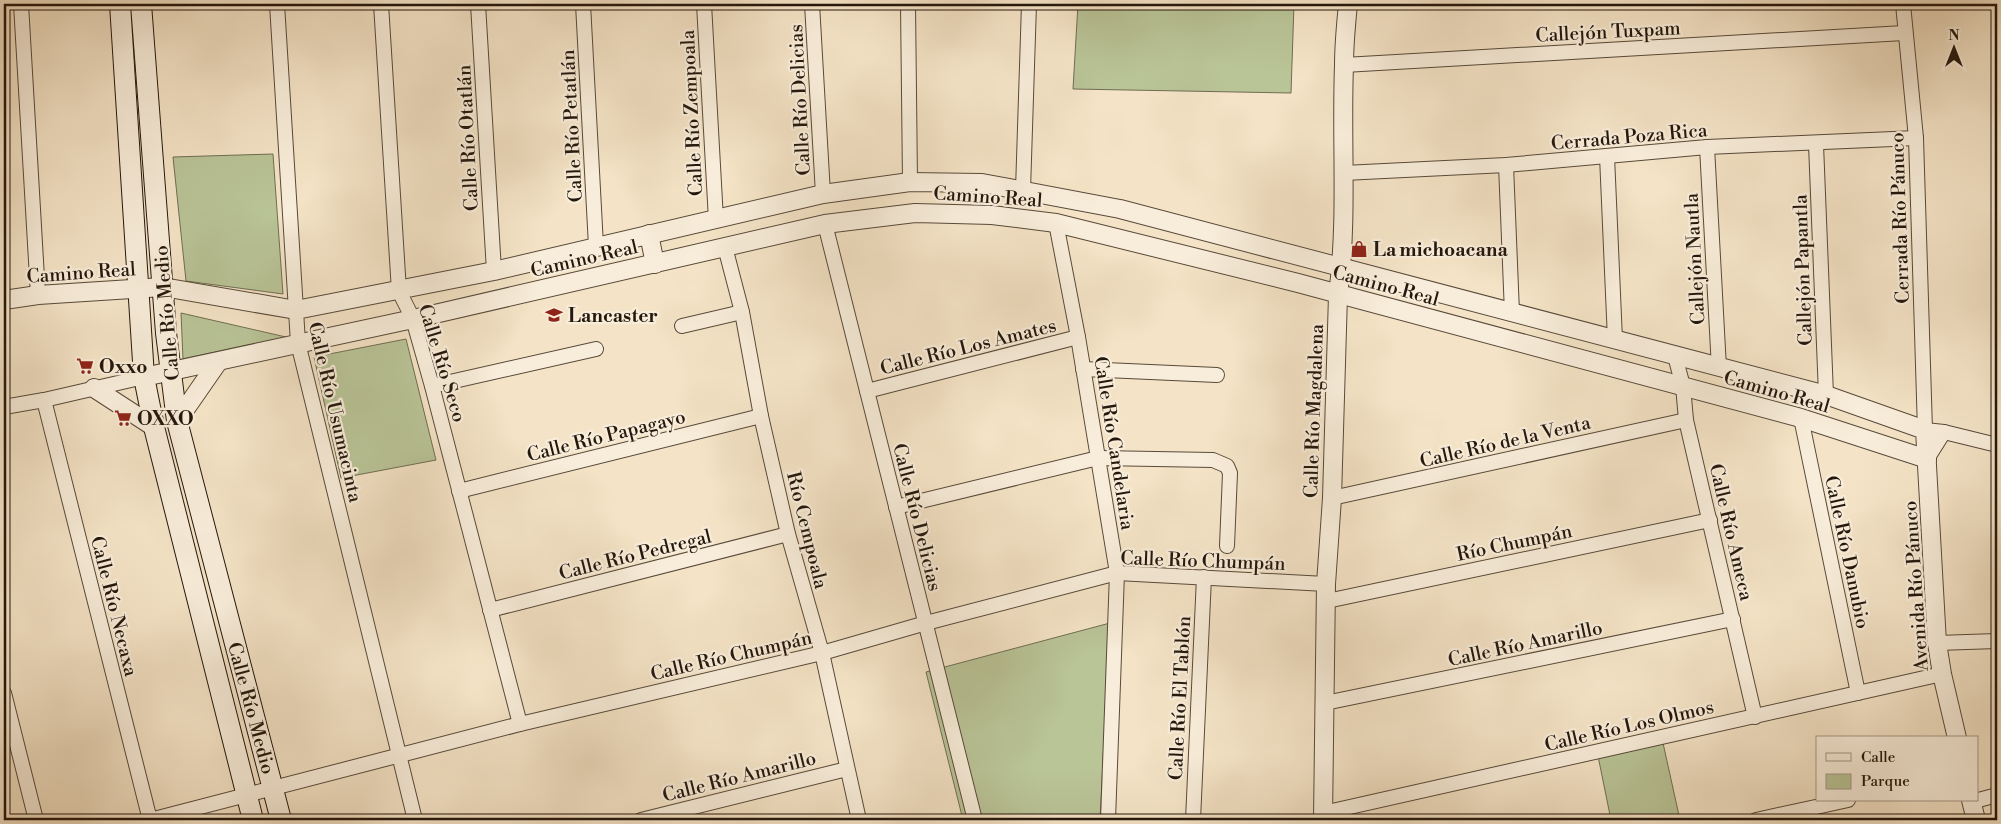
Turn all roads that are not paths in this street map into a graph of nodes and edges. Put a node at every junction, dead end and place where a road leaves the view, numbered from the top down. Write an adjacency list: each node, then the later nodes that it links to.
1 (22, 4): 42 (street)
2 (120, 4): 39 (main road, Calle Río Medio)
3 (141, 4): 38 (main road, Calle Río Medio)
4 (277, 4): 44 (street, Calle Río Usumacinta)
5 (381, 4): 40 (street, Calle Río Seco)
6 (478, 4): 36 (street, Calle Río Otatlán)
7 (583, 4): 31 (street, Calle Río Petatlán)
8 (704, 4): 26 (street, Calle Río Zempoala)
9 (812, 4): 24 (street, Calle Río Delicias)
10 (908, 4): 22 (street)
11 (1029, 4): 23 (street)
12 (1348, 4): 15 (street, Calle Río Magdalena)
13 (1903, 4): 14 (street, Cerrada Río Pánuco)
14 (1904, 33): 15 (street, Callejón Tuxpam); 16 (street, Cerrada Río Pánuco)
15 (1344, 65): 21 (street, Calle Río Magdalena)
16 (1916, 138): 17 (street, Cerrada Poza Rica); 72 (street, Cerrada Río Pánuco)
17 (1816, 144): 18 (street, Cerrada Poza Rica); 64 (street, Callejón Papantla)
18 (1707, 148): 19 (street, Cerrada Poza Rica); 55 (street, Callejón Nautla)
19 (1607, 156): 20 (street, Cerrada Poza Rica); 50 (street)
20 (1506, 165): 21 (street, Cerrada Poza Rica); 46 (street)
21 (1344, 174): 35 (street, Calle Río Magdalena)
22 (910, 182): 23 (street, Camino Real); 24 (street, Camino Real)
23 (1023, 190): 25 (street, Camino Real)
24 (823, 194): 26 (street, Camino Real)
25 (1120, 208): 30 (street); 35 (street, Camino Real)
26 (716, 220): 29 (street, Camino Real)
27 (1056, 223): 28 (street, Camino Real); 30 (street, Camino Real); 49 (street, Calle Río Candelaria)
28 (825, 224): 32 (street, Camino Real); 63 (street, Calle Río Delicias)
29 (649, 234): 31 (street, Camino Real); 34 (street)
30 (1113, 236): 41 (street, Camino Real)
31 (596, 246): 33 (street, Camino Real)
32 (726, 247): 34 (street, Camino Real); 45 (street, Río Cempoala)
33 (573, 253): 36 (street, Camino Real); 37 (street)
34 (655, 264): 37 (street, Camino Real)
35 (1342, 267): 41 (street, Calle Río Magdalena); 46 (street, Camino Real)
36 (494, 271): 40 (street, Camino Real)
37 (580, 281): 47 (street, Camino Real)
38 (163, 287): 39 (street, Camino Real); 44 (street, Camino Real); 57 (main road, Calle Río Medio)
39 (140, 289): 42 (street, Camino Real); 59 (main road, Calle Río Medio)
40 (400, 290): 44 (street, Camino Real); 47 (street, Calle Río Seco)
41 (1338, 294): 61 (street, Camino Real); 78 (street, Calle Río Magdalena)
42 (38, 295): 43 (street, Camino Real)
43 (4, 300)
44 (296, 310): 51 (street, Calle Río Usumacinta)
45 (742, 312): 48 (street); 67 (street, Río Cempoala)
46 (1512, 313): 50 (street, Camino Real)
47 (413, 319): 51 (street, Camino Real); 60 (street, Calle Río Seco)
48 (682, 326)
49 (1078, 337): 56 (street, Calle Río Candelaria); 63 (street, Calle Río Los Amates)
50 (1615, 340): 53 (street, Camino Real)
51 (298, 342): 54 (street, Camino Real); 100 (street, Calle Río Usumacinta)
52 (596, 350): 60 (street)
53 (1675, 356): 55 (street, Camino Real); 61 (street, Calle Río Ameca)
54 (218, 362): 57 (street, Camino Real); 70 (street)
55 (1719, 368): 64 (street, Camino Real)
56 (1084, 369): 58 (street); 75 (street, Calle Río Candelaria)
57 (170, 372): 59 (street, Camino Real); 70 (main road, Calle Río Medio)
58 (1217, 375)
59 (144, 377): 62 (street, Camino Real); 71 (main road, Calle Río Medio)
60 (432, 386): 77 (street, Calle Río Seco)
61 (1683, 386): 68 (street, Camino Real); 69 (street, Calle Río Ameca)
62 (94, 388): 65 (street, Camino Real); 71 (street)
63 (867, 391): 79 (street, Calle Río Delicias)
64 (1826, 395): 72 (street, Camino Real)
65 (44, 400): 66 (street, Camino Real); 110 (street, Calle Río Necaxa)
66 (4, 408)
67 (761, 416): 77 (street, Calle Río Papagayo); 81 (street, Río Cempoala)
68 (1801, 418): 76 (street, Camino Real); 94 (street, Calle Río Danubio)
69 (1686, 420): 78 (street, Calle Río de la Venta); 80 (street, Calle Río Ameca)
70 (177, 421): 102 (main road, Calle Río Medio)
71 (154, 427): 103 (main road, Calle Río Medio)
72 (1925, 430): 73 (street, Camino Real); 76 (street, Avenida Río Pánuco)
73 (1944, 432): 74 (street, Camino Real); 76 (street)
74 (1997, 445)
75 (1098, 458): 79 (street); 82 (street); 83 (street, Calle Río Candelaria)
76 (1927, 458): 90 (street, Avenida Río Pánuco)
77 (459, 491): 86 (street, Calle Río Seco)
78 (1332, 498): 85 (street, Calle Río Magdalena)
79 (896, 507): 88 (street, Calle Río Delicias)
80 (1710, 520): 85 (street, Río Chumpán); 87 (street, Calle Río Ameca)
81 (788, 534): 86 (street, Calle Río Pedregal); 91 (street, Río Cempoala)
82 (1227, 546)
83 (1117, 573): 84 (street, Calle Río Chumpán); 88 (street, Calle Río Chumpán); 117 (street, Calle Río Candelaria)
84 (1204, 577): 85 (street, Calle Río Chumpán); 118 (street, Calle Río El Tablón)
85 (1327, 593): 95 (street, Calle Río Magdalena)
86 (490, 610): 97 (street, Calle Río Seco)
87 (1733, 619): 95 (street, Calle Río Amarillo); 96 (street, Calle Río Ameca)
88 (926, 623): 91 (street, Calle Río Chumpán); 116 (street, Calle Río Delicias)
89 (1997, 641): 90 (street)
90 (1938, 643): 92 (street, Avenida Río Pánuco)
91 (822, 653): 97 (street, Calle Río Chumpán); 101 (street, Río Cempoala)
92 (1942, 674): 94 (street, Calle Río Los Olmos); 98 (street, Avenida Río Pánuco)
93 (4, 692): 99 (street)
94 (1858, 693): 96 (street, Calle Río Los Olmos)
95 (1324, 703): 108 (street, Calle Río Magdalena)
96 (1755, 716): 108 (street, Calle Río Los Olmos)
97 (520, 724): 100 (street, Calle Río Chumpán)
98 (1957, 736)
99 (10, 738): 109 (street)
100 (400, 754): 102 (street, Calle Río Chumpán); 113 (street, Calle Río Usumacinta)
101 (847, 769): 114 (street, Calle Río Amarillo); 115 (street, Río Cempoala)
102 (273, 788): 103 (street, Calle Río Chumpán); 112 (main road, Calle Río Medio)
103 (247, 794): 110 (street, Calle Río Chumpán); 111 (main road, Calle Río Medio)
104 (1997, 795): 105 (street)
105 (1978, 799)
106 (1839, 802): 119 (street)
107 (1971, 802): 120 (street)
108 (1323, 816)
109 (36, 820)
110 (150, 820)
111 (253, 820)
112 (281, 820)
113 (415, 820)
114 (641, 820)
115 (859, 820)
116 (975, 820)
117 (1108, 820)
118 (1193, 820)
119 (1756, 820)
120 (1976, 820)

